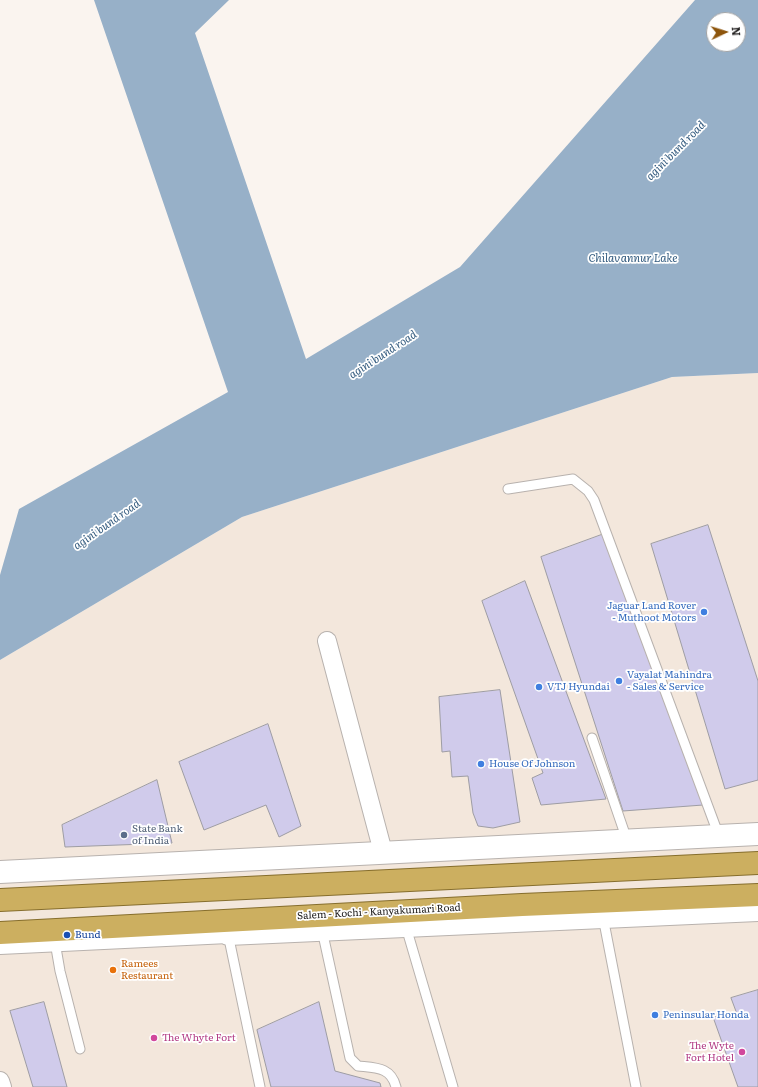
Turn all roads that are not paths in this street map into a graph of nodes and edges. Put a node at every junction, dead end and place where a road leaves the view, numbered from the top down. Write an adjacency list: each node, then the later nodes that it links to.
1 (508, 489): 5 (lane)
2 (327, 640): 7 (street)
3 (592, 738): 6 (lane)
4 (758, 834): 5 (street)
5 (719, 836): 6 (street)
6 (627, 840): 7 (street)
7 (383, 852): 9 (street)
8 (758, 863): 11 (highway)
9 (0, 872)
10 (758, 895): 16 (highway, Salem - Kochi - Kanyakumari Road)
11 (0, 900)
12 (758, 910): 13 (street)
13 (603, 917): 14 (street); 26 (lane)
14 (406, 925): 15 (street); 25 (lane)
15 (322, 930): 17 (street); 24 (lane)
16 (0, 933)
17 (228, 934): 18 (street); 23 (lane)
18 (55, 942): 19 (street); 20 (lane)
19 (0, 945)
20 (80, 1049)
21 (0, 1081): 22 (street)
22 (2, 1087)
23 (260, 1087)
24 (396, 1087)
25 (453, 1087)
26 (636, 1087)

